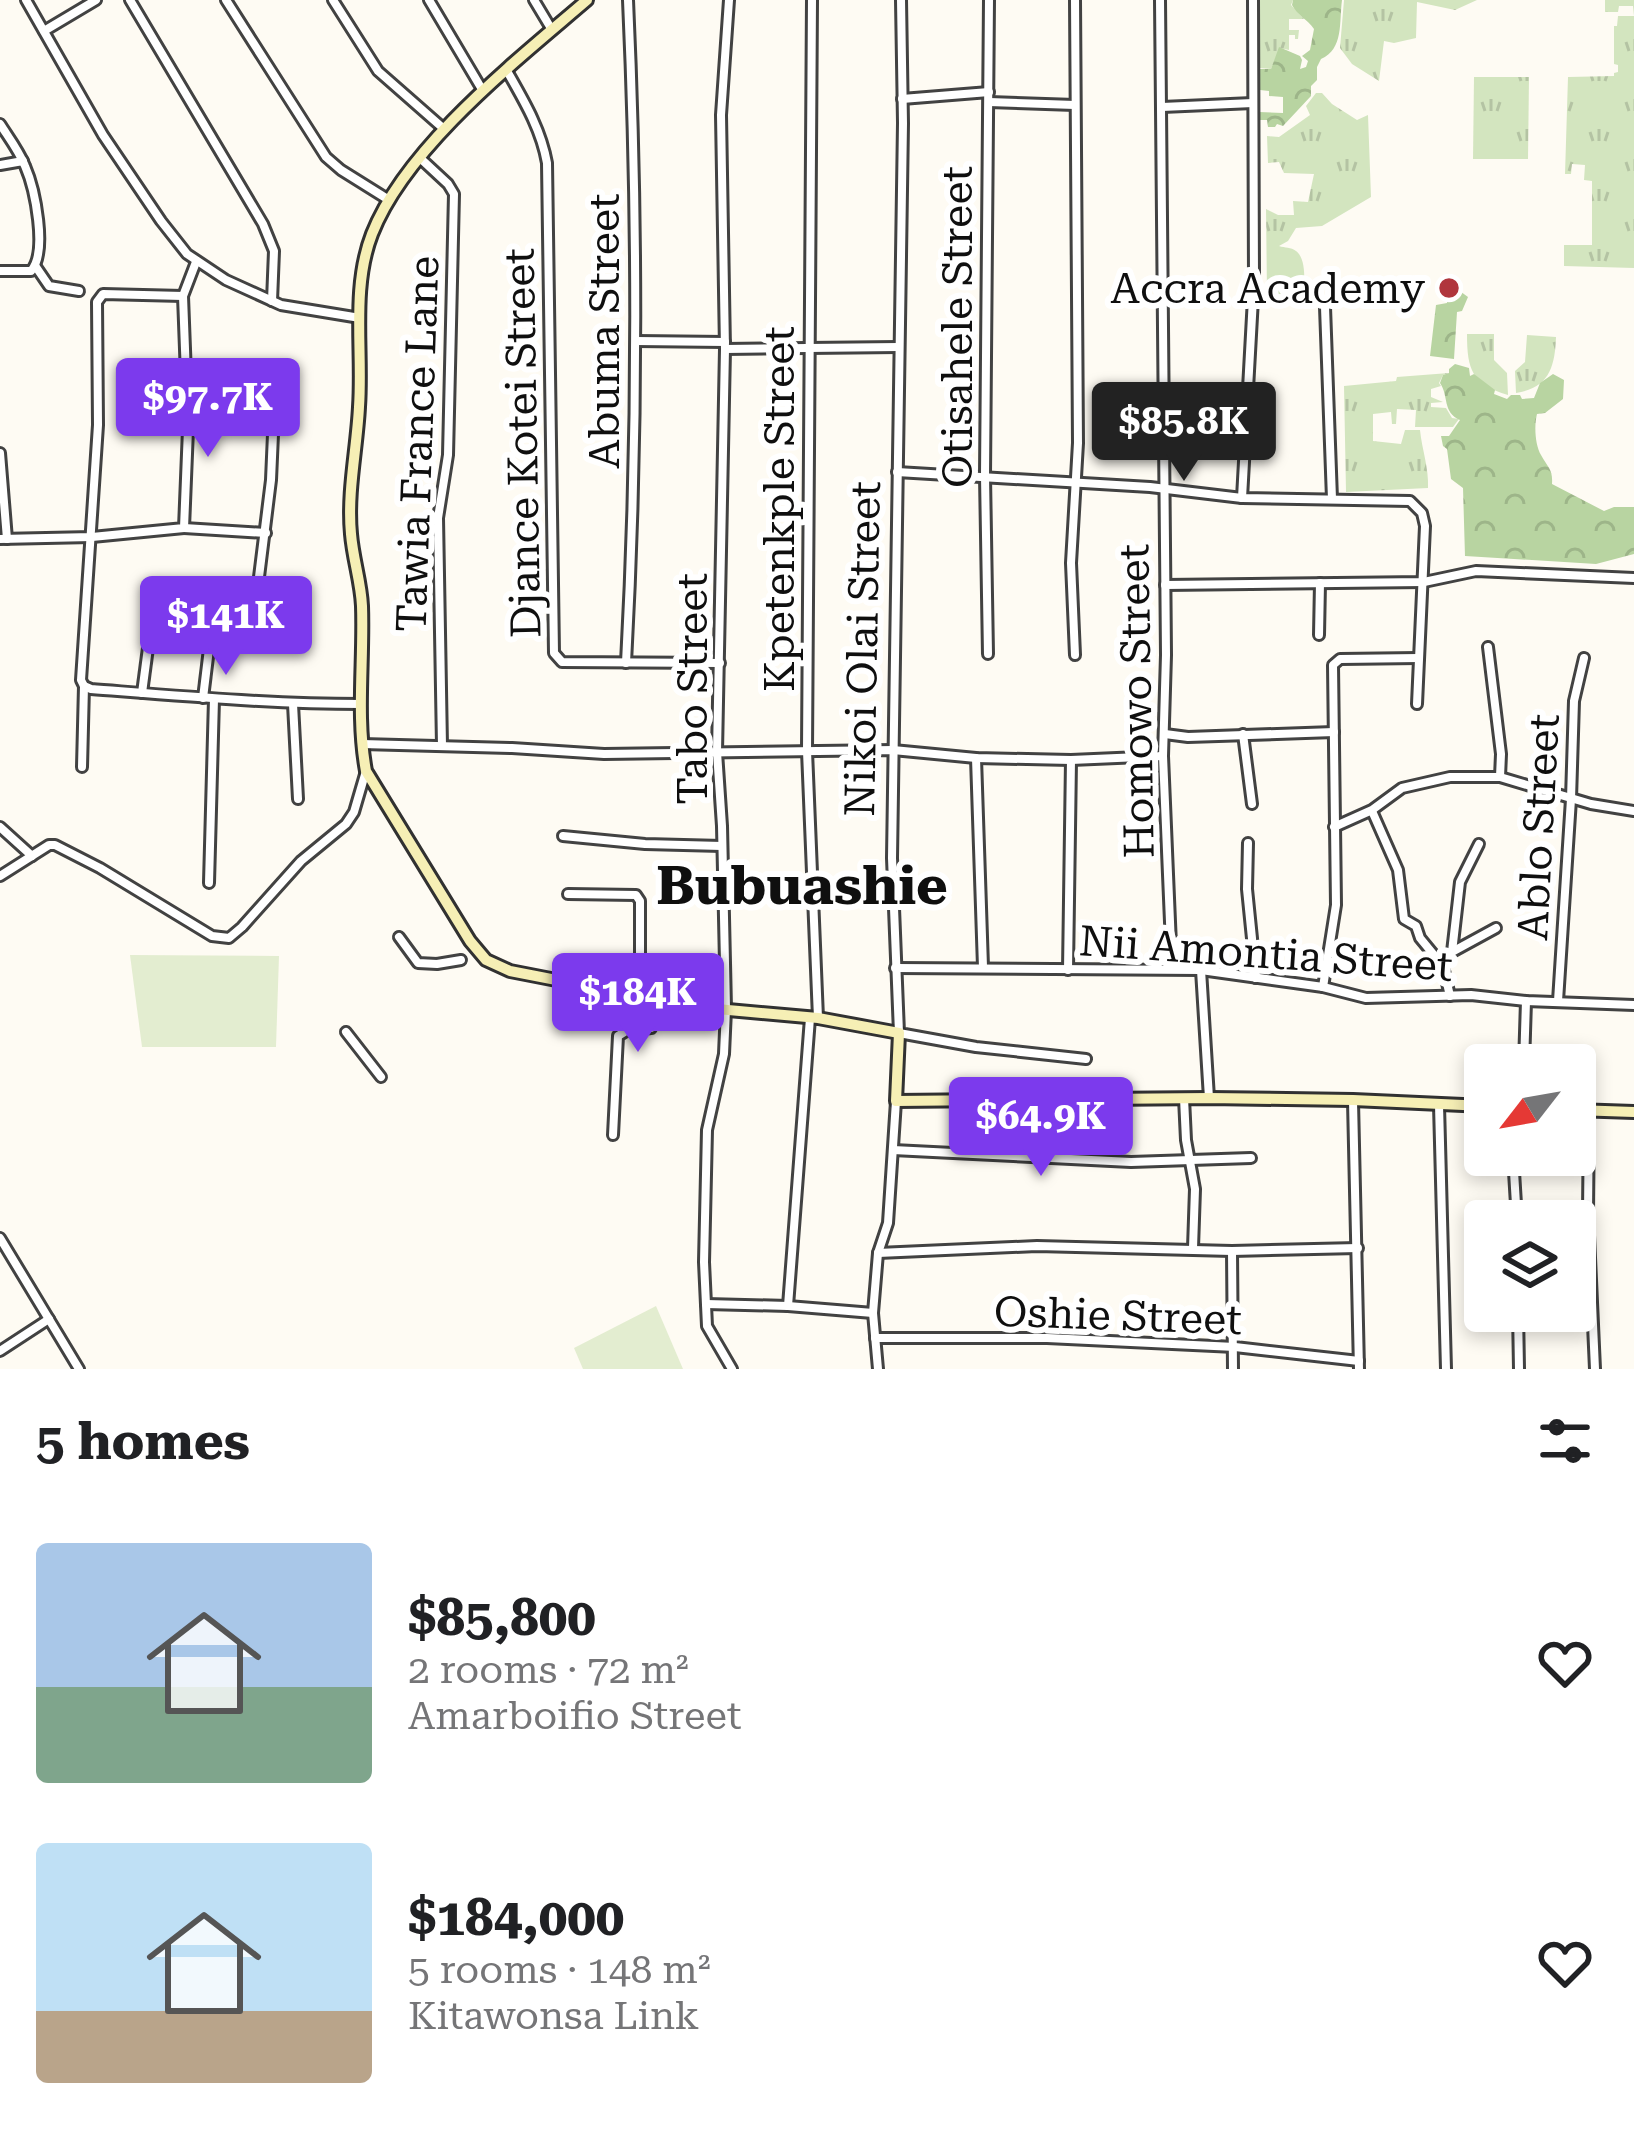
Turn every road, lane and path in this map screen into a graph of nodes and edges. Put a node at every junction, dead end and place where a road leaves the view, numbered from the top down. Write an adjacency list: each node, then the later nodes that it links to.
1 (26, 0): 18 (street)
2 (96, 0): 18 (street)
3 (130, 0): 37 (street)
4 (226, 0): 31 (street)
5 (333, 0): 27 (street)
6 (428, 0): 20 (street)
7 (534, 0): 17 (street)
8 (586, 0): 17 (street)
9 (628, 0): 40 (street, Abuma Street)
10 (729, 0): 41 (street, Tabo Street)
11 (812, 0): 42 (street, Kpetenkple Street)
12 (901, 0): 22 (street, Nikoi Olai Street)
13 (989, 0): 21 (street, Otisahele Street)
14 (1075, 0): 24 (street)
15 (1160, 0): 25 (street, Homowo Street)
16 (1252, 0): 23 (street)
17 (552, 30): 19 (street)
18 (44, 32): 32 (street)
19 (507, 71): 20 (street); 69 (street, Djance Kotei Street)
20 (484, 92): 27 (street)
21 (989, 97): 22 (street); 24 (street); 47 (street, Otisahele Street)
22 (902, 99): 43 (street, Nikoi Olai Street)
23 (1253, 104): 25 (street); 50 (street)
24 (1075, 105): 48 (street)
25 (1162, 107): 49 (street, Homowo Street)
26 (0, 124): 29 (street)
27 (445, 130): 28 (street)
28 (420, 158): 31 (street); 81 (street, Tawia France Lane)
29 (23, 161): 30 (street); 33 (street)
30 (0, 165)
31 (389, 200): 39 (street)
32 (196, 262): 36 (street); 37 (street)
33 (36, 267): 34 (street); 35 (street)
34 (0, 271)
35 (79, 291)
36 (183, 296): 52 (street); 54 (street)
37 (272, 301): 39 (street)
38 (1325, 307): 51 (street)
39 (359, 318): 75 (street)
40 (637, 341): 41 (street); 69 (street, Abuma Street)
41 (725, 345): 42 (street); 70 (street, Tabo Street)
42 (809, 346): 43 (street); 84 (street, Kpetenkple Street)
43 (899, 347): 46 (street, Nikoi Olai Street)
44 (274, 411): 53 (street)
45 (0, 453): 55 (street)
46 (897, 472): 47 (street); 82 (street, Nikoi Olai Street)
47 (986, 476): 48 (street); 65 (street, Otisahele Street)
48 (1074, 482): 49 (street); 66 (street)
49 (1163, 489): 50 (street); 59 (street, Homowo Street)
50 (1242, 498): 51 (street)
51 (1332, 499): 57 (street)
52 (184, 528): 53 (street); 54 (street)
53 (266, 533): 64 (street)
54 (92, 537): 55 (street); 71 (street)
55 (3, 539)
56 (1634, 578): 57 (street)
57 (1424, 582): 58 (street); 67 (street)
58 (1319, 583): 59 (street); 62 (street)
59 (1165, 586): 78 (street, Homowo Street)
60 (212, 624): 73 (street)
61 (152, 625): 72 (street)
62 (1319, 635)
63 (1488, 646): 90 (street)
64 (273, 647)
65 (988, 654)
66 (1076, 655)
67 (1419, 658): 76 (street); 77 (street)
68 (1584, 658): 92 (street, Ablo Street)
69 (626, 663): 70 (street, Djance Kotei Street)
70 (720, 663): 83 (street, Tabo Street)
71 (84, 686): 72 (street); 88 (street)
72 (142, 693): 73 (street)
73 (208, 699): 74 (street); 104 (street)
74 (292, 704): 75 (street); 91 (street)
75 (362, 704): 80 (street)
76 (1417, 704)
77 (1334, 731): 79 (street); 97 (street)
78 (1166, 734): 79 (street); 85 (street, Homowo Street)
79 (1244, 734): 93 (street)
80 (361, 744): 81 (street); 89 (street)
81 (442, 746): 83 (street)
82 (893, 750): 84 (street); 86 (street); 112 (street, Nikoi Olai Street)
83 (717, 752): 84 (street); 101 (street, Tabo Street)
84 (808, 752): 125 (street, Kpetenkple Street)
85 (1163, 756): 87 (street); 113 (street, Homowo Street)
86 (976, 758): 87 (street); 111 (street)
87 (1071, 760): 114 (street)
88 (82, 767)
89 (366, 771): 102 (street); 118 (street)
90 (1500, 777): 92 (street); 94 (street)
91 (298, 799)
92 (1571, 799): 95 (street); 122 (street, Ablo Street)
93 (1252, 804)
94 (1372, 810): 97 (street); 110 (street)
95 (1634, 811)
96 (0, 826): 102 (street)
97 (1334, 827): 117 (street)
98 (563, 836): 101 (street)
99 (1248, 843): 116 (street)
100 (1479, 844): 108 (street)
101 (722, 846): 124 (street, Tabo Street)
102 (32, 856): 103 (street)
103 (0, 876)
104 (209, 883)
105 (568, 894): 118 (street)
106 (1496, 928): 108 (street)
107 (399, 937): 109 (street)
108 (1452, 952): 110 (street)
109 (460, 960)
110 (1443, 966): 119 (street)
111 (983, 967): 112 (street, Nii Amontia Street); 114 (street, Nii Amontia Street)
112 (895, 968): 127 (street, Nikoi Olai Street)
113 (1172, 969): 114 (street, Nii Amontia Street); 115 (street, Nii Amontia Street)
114 (1068, 970)
115 (1201, 970): 116 (street, Nii Amontia Street); 132 (street)
116 (1256, 978): 117 (street, Nii Amontia Street)
117 (1323, 987): 119 (street, Nii Amontia Street)
118 (640, 994): 120 (street)
119 (1450, 996): 121 (street, Nii Amontia Street)
120 (654, 997): 124 (street); 139 (street)
121 (1526, 1001): 122 (street, Nii Amontia Street); 128 (street)
122 (1558, 1001): 123 (street, Nii Amontia Street)
123 (1634, 1005)
124 (726, 1009): 125 (street); 149 (street, Tabo Street)
125 (814, 1018): 127 (street); 150 (street, Kpetenkple Street)
126 (346, 1032): 130 (street)
127 (899, 1033): 129 (street); 134 (street, Nikoi Olai Street)
128 (1525, 1044)
129 (1086, 1059)
130 (382, 1076)
131 (1184, 1098): 132 (street); 134 (street); 142 (street)
132 (1209, 1098): 133 (street)
133 (1353, 1100): 135 (street); 146 (street)
134 (896, 1101): 140 (street, Nikoi Olai Street)
135 (1439, 1105): 136 (street); 162 (street)
136 (1464, 1106)
137 (1596, 1111): 138 (street)
138 (1634, 1112)
139 (614, 1135)
140 (893, 1150): 142 (street); 148 (street, Nikoi Olai Street)
141 (1251, 1158): 142 (street)
142 (1190, 1159): 145 (street)
143 (1588, 1176): 164 (street)
144 (0, 1238): 152 (street)
145 (1193, 1248): 147 (street); 148 (street)
146 (1358, 1248): 147 (street); 157 (street)
147 (1232, 1251): 155 (street)
148 (878, 1253): 151 (street, Nikoi Olai Street)
149 (706, 1304): 150 (street); 159 (street, Tabo Street)
150 (788, 1306): 151 (street)
151 (873, 1313): 154 (street, Nikoi Olai Street)
152 (49, 1319): 156 (street); 158 (street)
153 (1518, 1332): 163 (street)
154 (874, 1338): 155 (street, Oshie Street); 160 (street, Nikoi Olai Street)
155 (1234, 1347): 157 (street, Oshie Street); 161 (street)
156 (0, 1351)
157 (1359, 1365)
158 (79, 1369)
159 (732, 1369)
160 (878, 1369)
161 (1233, 1369)
162 (1446, 1369)
163 (1519, 1369)
164 (1595, 1369)

